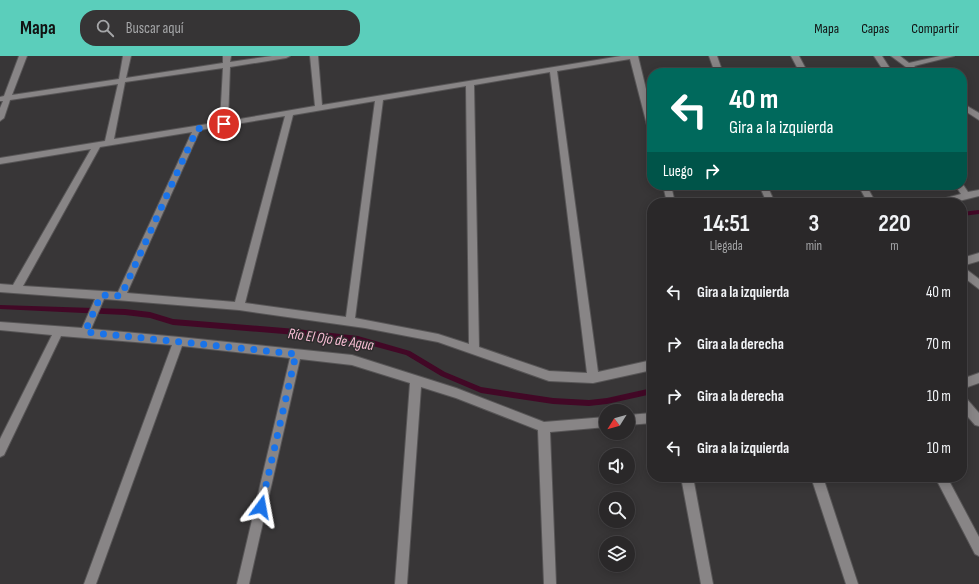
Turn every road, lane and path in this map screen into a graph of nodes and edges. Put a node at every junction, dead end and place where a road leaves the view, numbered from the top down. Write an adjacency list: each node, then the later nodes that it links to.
1 (23, 56): 21 (street)
2 (127, 56): 19 (street)
3 (227, 56): 12 (street)
4 (286, 56): 12 (street)
5 (314, 56): 24 (street)
6 (633, 56): 18 (street); 25 (street)
7 (713, 56): 14 (street)
8 (795, 56): 15 (street)
9 (878, 56): 16 (street)
10 (895, 56): 13 (street)
11 (950, 56): 13 (street)
12 (226, 65): 19 (street); 29 (street)
13 (908, 65): 17 (street)
14 (717, 68)
15 (801, 68)
16 (886, 68)
17 (912, 68)
18 (553, 70): 20 (street); 55 (street)
19 (122, 81): 21 (street); 31 (street)
20 (470, 83): 22 (street); 52 (street)
21 (4, 99): 28 (street)
22 (379, 99): 24 (street); 47 (street)
23 (967, 108): 27 (street)
24 (319, 109): 26 (street)
25 (647, 110)
26 (290, 113): 29 (street); 46 (street)
27 (979, 116)
28 (0, 118)
29 (224, 124): 30 (street)
30 (197, 129): 31 (street); 44 (street)
31 (109, 143): 32 (street)
32 (97, 145): 33 (street); 43 (street)
33 (0, 161)
34 (962, 190): 36 (street)
35 (979, 193): 36 (street)
36 (966, 196): 37 (street)
37 (958, 198)
38 (979, 257): 39 (street)
39 (967, 261)
40 (967, 274): 41 (street)
41 (979, 285)
42 (0, 288): 43 (street)
43 (16, 289): 45 (street)
44 (121, 296): 45 (street); 46 (street)
45 (100, 298): 49 (street)
46 (238, 306): 47 (street)
47 (350, 322): 52 (street)
48 (0, 326): 50 (street)
49 (86, 329): 50 (street); 51 (street)
50 (59, 330): 65 (street)
51 (179, 341): 53 (street); 70 (street)
52 (474, 350): 55 (street)
53 (296, 354): 57 (street); 71 (street)
54 (647, 366): 55 (street)
55 (594, 378)
56 (979, 378): 58 (street)
57 (416, 380): 64 (street); 72 (street)
58 (967, 382)
59 (967, 408): 62 (street)
60 (647, 418): 61 (street)
61 (635, 419)
62 (979, 421)
63 (599, 423): 64 (street)
64 (544, 427): 73 (street)
65 (0, 451)
66 (688, 482): 74 (street)
67 (819, 482): 75 (street)
68 (944, 482): 69 (street)
69 (979, 550)
70 (90, 584)
71 (244, 584)
72 (401, 584)
73 (550, 584)
74 (707, 584)
75 (852, 584)

